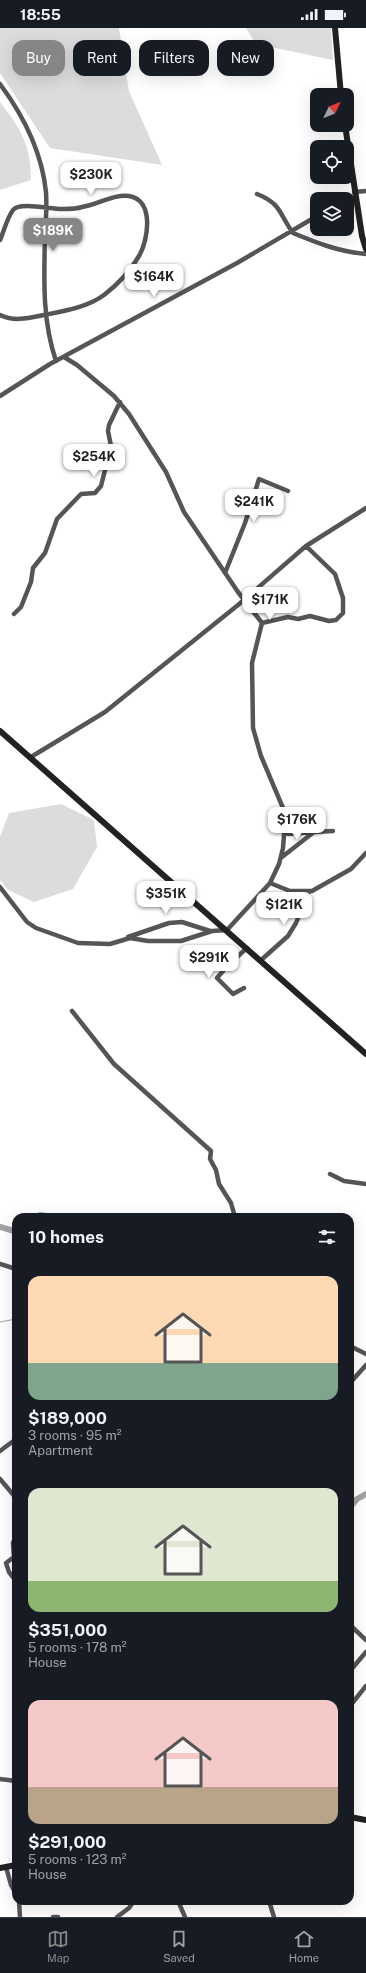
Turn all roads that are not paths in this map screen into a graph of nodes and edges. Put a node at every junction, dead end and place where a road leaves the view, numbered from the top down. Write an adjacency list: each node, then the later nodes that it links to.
1 (335, 28): 3 (street)
2 (0, 84): 8 (street)
3 (340, 88)
4 (346, 132): 7 (street)
5 (366, 191): 7 (street)
6 (257, 194): 10 (street)
7 (355, 195): 12 (street)
8 (46, 208): 11 (street); 15 (street); 15 (street)
9 (310, 220): 10 (street)
10 (291, 230): 13 (street); 16 (street)
11 (0, 240)
12 (366, 249)
13 (366, 254)
14 (0, 315): 15 (street)
15 (46, 315): 17 (street)
16 (64, 357): 17 (street); 19 (street)
17 (56, 361): 18 (street)
18 (0, 396)
19 (120, 402): 23 (street); 25 (street)
20 (288, 491): 23 (street)
21 (366, 508): 22 (street)
22 (306, 546): 24 (street); 26 (street)
23 (225, 574): 24 (street)
24 (244, 600): 26 (street); 28 (street)
25 (14, 614)
26 (262, 623): 29 (street)
27 (0, 731): 28 (street)
28 (30, 757): 37 (street)
29 (284, 832): 30 (street); 33 (street)
30 (314, 832): 31 (street); 33 (street)
31 (333, 832)
32 (366, 853): 36 (street)
33 (282, 857): 34 (street)
34 (270, 883): 36 (street); 37 (street)
35 (0, 887): 39 (street)
36 (309, 892): 41 (street)
37 (227, 930): 38 (street); 40 (street)
38 (212, 931): 39 (street); 39 (street)
39 (124, 939)
40 (247, 948): 41 (street); 42 (street)
41 (260, 961): 44 (street)
42 (244, 988)
43 (72, 1011): 47 (street)
44 (366, 1054)
45 (330, 1174): 46 (street)
46 (366, 1184)
47 (234, 1213)
48 (0, 1264): 49 (street)
49 (12, 1267)
50 (354, 1348): 51 (street)
51 (366, 1354)
52 (366, 1365): 53 (street)
53 (354, 1378)
54 (12, 1442): 55 (street)
55 (0, 1451)
56 (0, 1480): 57 (street)
57 (12, 1494)
58 (12, 1558): 59 (street)
59 (12, 1576)
60 (354, 1629): 61 (street)
61 (366, 1640)
62 (366, 1652): 63 (street)
63 (354, 1666)
64 (366, 1686): 65 (street)
65 (354, 1701)
66 (0, 1778): 67 (street)
67 (12, 1780)
68 (354, 1818): 69 (street)
69 (366, 1820)
70 (3, 1868): 71 (street)
71 (12, 1887)
72 (19, 1905): 77 (street)
73 (131, 1905): 76 (street)
74 (180, 1905): 82 (street)
75 (270, 1905): 83 (street)
76 (128, 1908): 80 (street); 81 (street)
77 (20, 1917)
78 (53, 1917): 79 (street)
79 (58, 1917)
80 (117, 1917)
81 (127, 1917)
82 (185, 1917)
83 (274, 1917)

